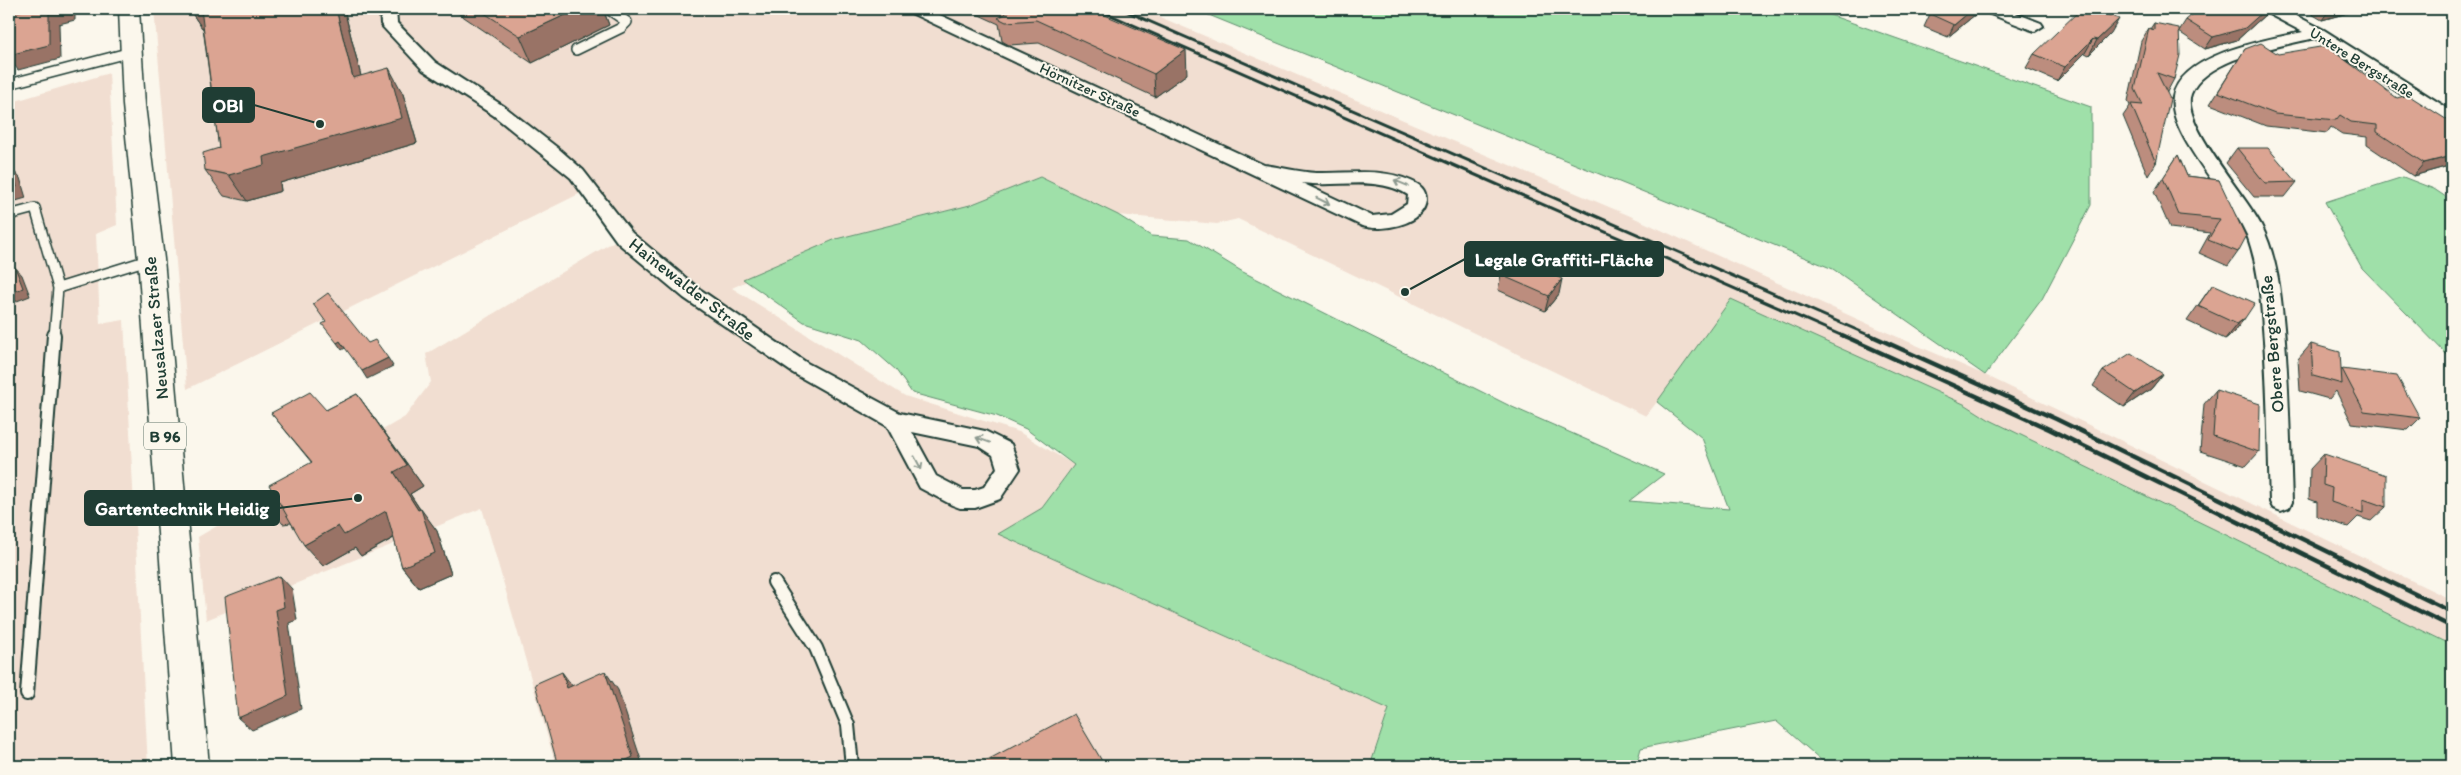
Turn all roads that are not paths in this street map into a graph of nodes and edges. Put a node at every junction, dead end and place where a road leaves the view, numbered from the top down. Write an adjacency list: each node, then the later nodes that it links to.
1 (129, 9): 10 (main road, Neusalzaer Straße / B 96)
2 (388, 9): 17 (street, Hainewalder Straße)
3 (608, 9): 9 (lane)
4 (915, 9): 13 (street, Hörnitzer Straße)
5 (1991, 9): 7 (street)
6 (2271, 9): 8 (street, Untere Bergstraße)
7 (2035, 26)
8 (2318, 33): 12 (street, Untere Bergstraße); 18 (street, Obere Bergstraße)
9 (576, 50)
10 (131, 52): 11 (lane); 15 (main road, Neusalzaer Straße / B 96)
11 (9, 84)
12 (2452, 119)
13 (1264, 171): 13 (street, Hörnitzer Straße, one-way to 13)
14 (9, 215): 16 (lane)
15 (151, 259): 16 (lane); 21 (main road, Neusalzaer Straße / B 96)
16 (58, 288): 20 (lane)
17 (895, 420): 17 (street, Hainewalder Straße, one-way to 17)
18 (2282, 502)
19 (774, 582): 22 (lane)
20 (27, 694)
21 (192, 766)
22 (852, 766)

